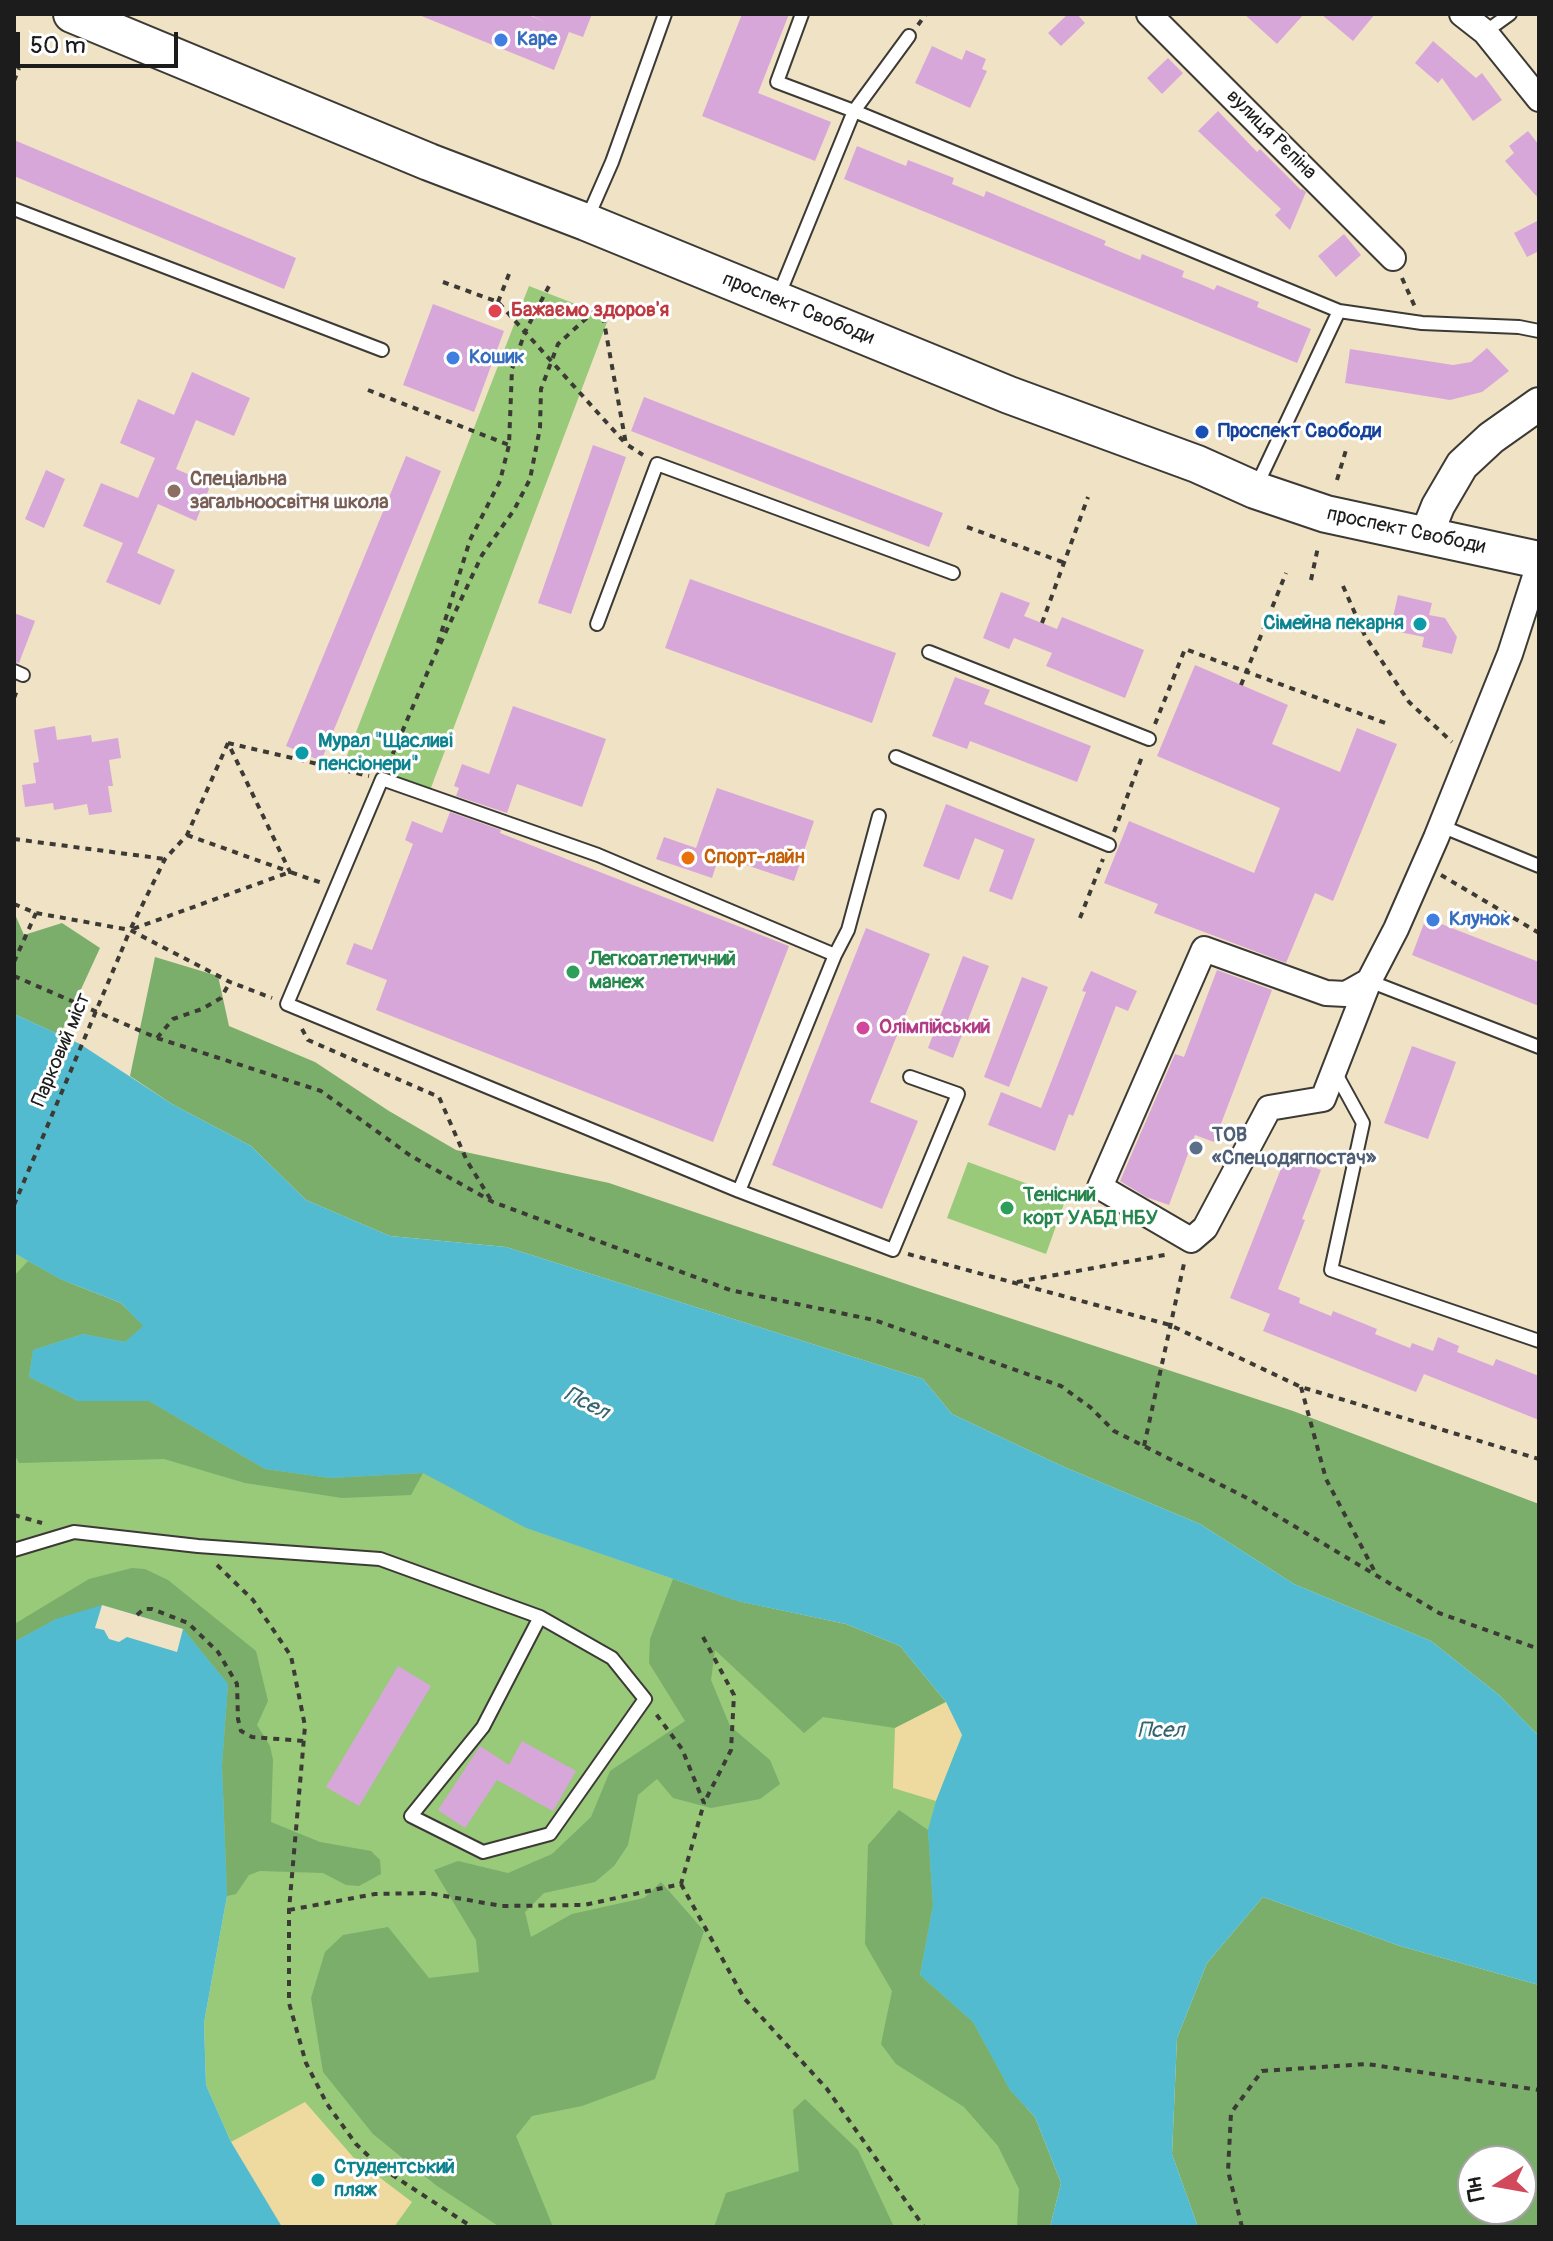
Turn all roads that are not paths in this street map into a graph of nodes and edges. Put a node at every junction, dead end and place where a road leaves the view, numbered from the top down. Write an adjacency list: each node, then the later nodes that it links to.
1 (72, 14): 12 (main road, проспект Свободи)
2 (665, 14): 12 (lane)
3 (802, 14): 10 (lane)
4 (1149, 14): 13 (street, вулиця Рєпіна)
5 (1462, 14): 7 (street)
6 (1510, 14): 7 (lane)
7 (1485, 32): 9 (street)
8 (909, 36): 10 (lane)
9 (1539, 99)
10 (854, 111): 14 (lane); 15 (lane)
11 (14, 209): 17 (lane)
12 (586, 222): 14 (main road, проспект Свободи)
13 (1393, 258)
14 (777, 300): 19 (main road, проспект Свободи)
15 (1339, 311): 16 (lane); 19 (lane)
16 (1539, 331)
17 (382, 350)
18 (1539, 404): 20 (street)
19 (1255, 490): 20 (main road, проспект Свободи)
20 (1426, 536): 21 (main road, проспект Свободи)
21 (1539, 562): 28 (street)
22 (953, 573): 23 (lane)
23 (597, 624)
24 (929, 652): 25 (lane)
25 (1149, 739)
26 (896, 757): 29 (lane)
27 (879, 816): 31 (lane)
28 (1441, 826): 30 (lane); 32 (street)
29 (1109, 845)
30 (1539, 866)
31 (835, 955): 36 (lane); 36 (lane)
32 (1369, 981): 33 (lane); 34 (street); 34 (street)
33 (1539, 1047)
34 (1333, 1069): 37 (lane)
35 (910, 1077): 36 (lane)
36 (739, 1191)
37 (1539, 1341)
38 (14, 1550): 39 (lane)
39 (540, 1617): 39 (lane)

